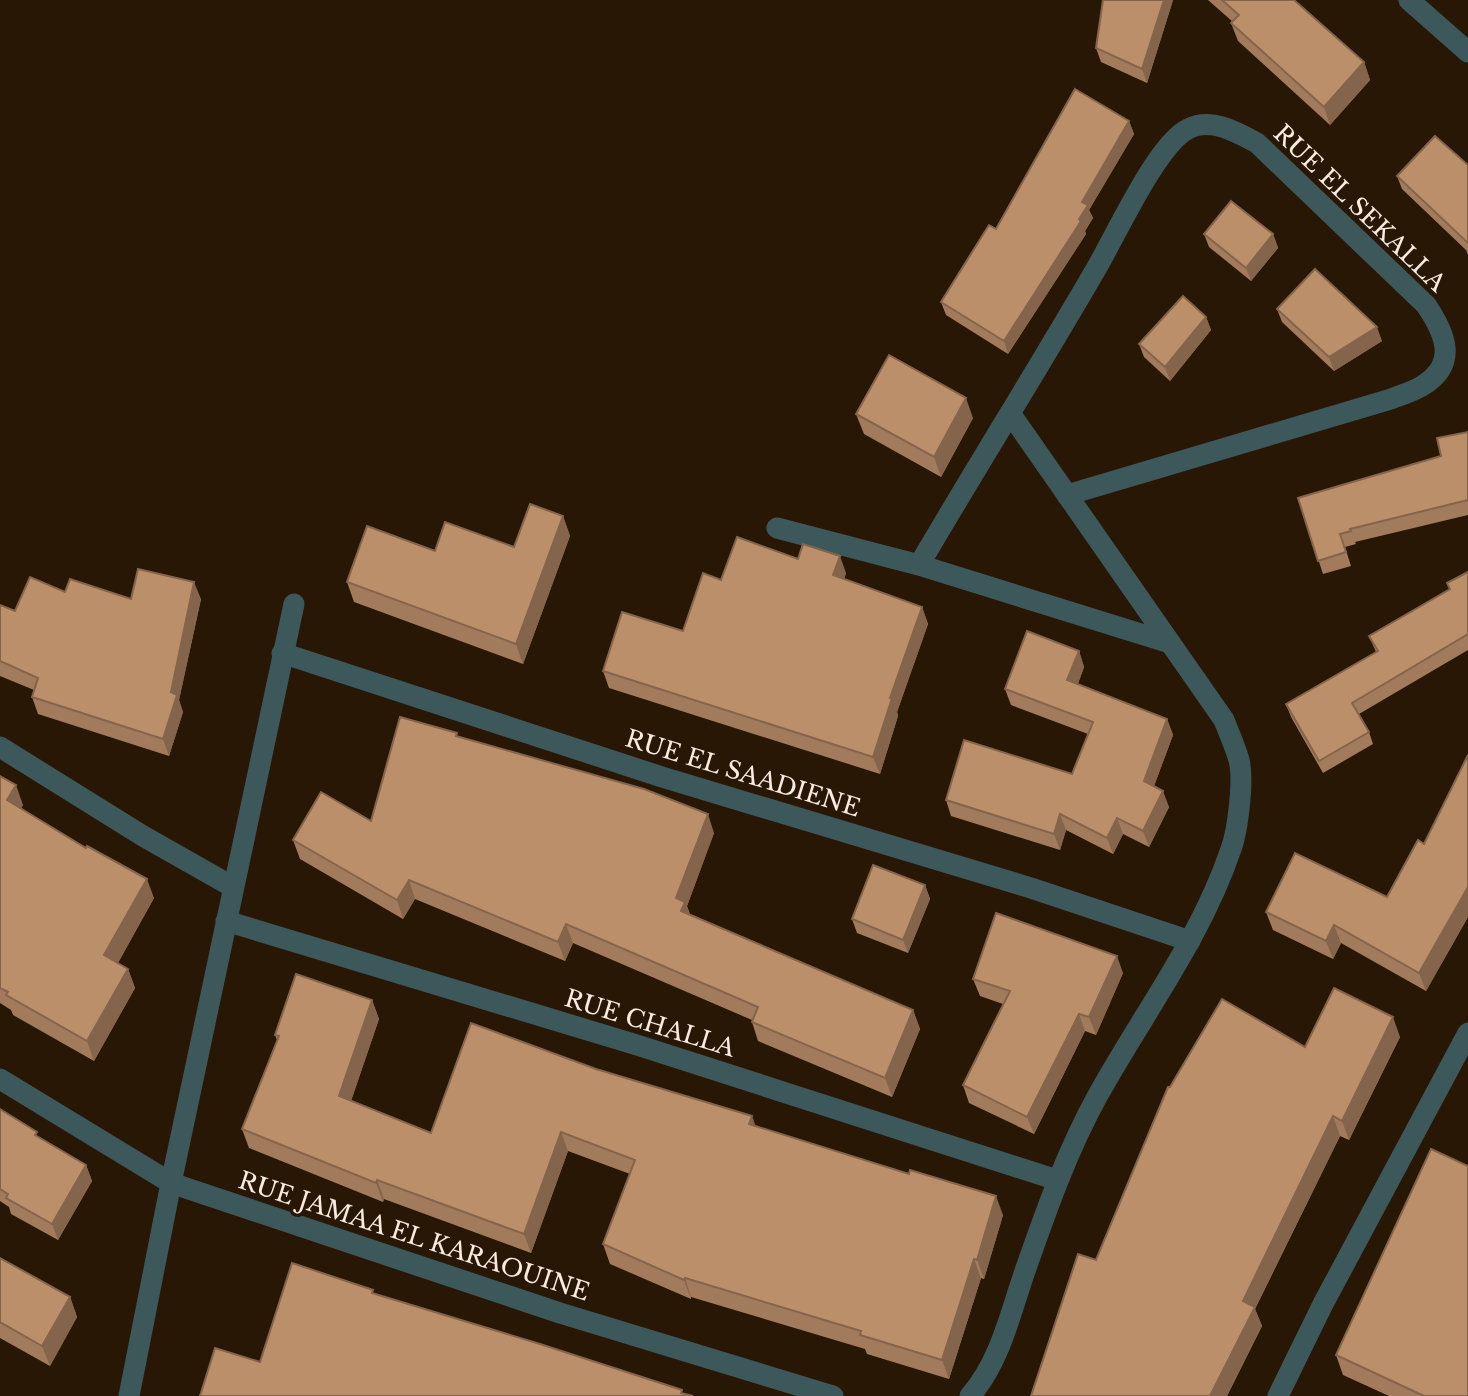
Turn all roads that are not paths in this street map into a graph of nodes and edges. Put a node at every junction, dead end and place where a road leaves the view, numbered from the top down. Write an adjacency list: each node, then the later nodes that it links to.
1 (1409, 0): 2 (street)
2 (1468, 52)
3 (1010, 413): 4 (street); 4 (street, RUE EL SEKALLA); 6 (street, RUE EL SEKALLA)
4 (1067, 495): 8 (street)
5 (776, 528): 6 (street)
6 (919, 565): 8 (street)
7 (293, 604): 9 (street)
8 (1170, 643): 13 (street)
9 (282, 653): 11 (street); 13 (street, RUE EL SAADIENE)
10 (0, 747): 11 (street)
11 (233, 887): 12 (street)
12 (226, 921): 16 (street, RUE CHALLA); 17 (street)
13 (1190, 941): 16 (street)
14 (1468, 1033): 21 (street)
15 (0, 1079): 17 (street, RUE JAMAA EL KARAOUINE)
16 (1057, 1180): 20 (street)
17 (171, 1183): 18 (street); 19 (street, RUE JAMAA EL KARAOUINE)
18 (129, 1396)
19 (833, 1396)
20 (970, 1396)
21 (1278, 1396)

